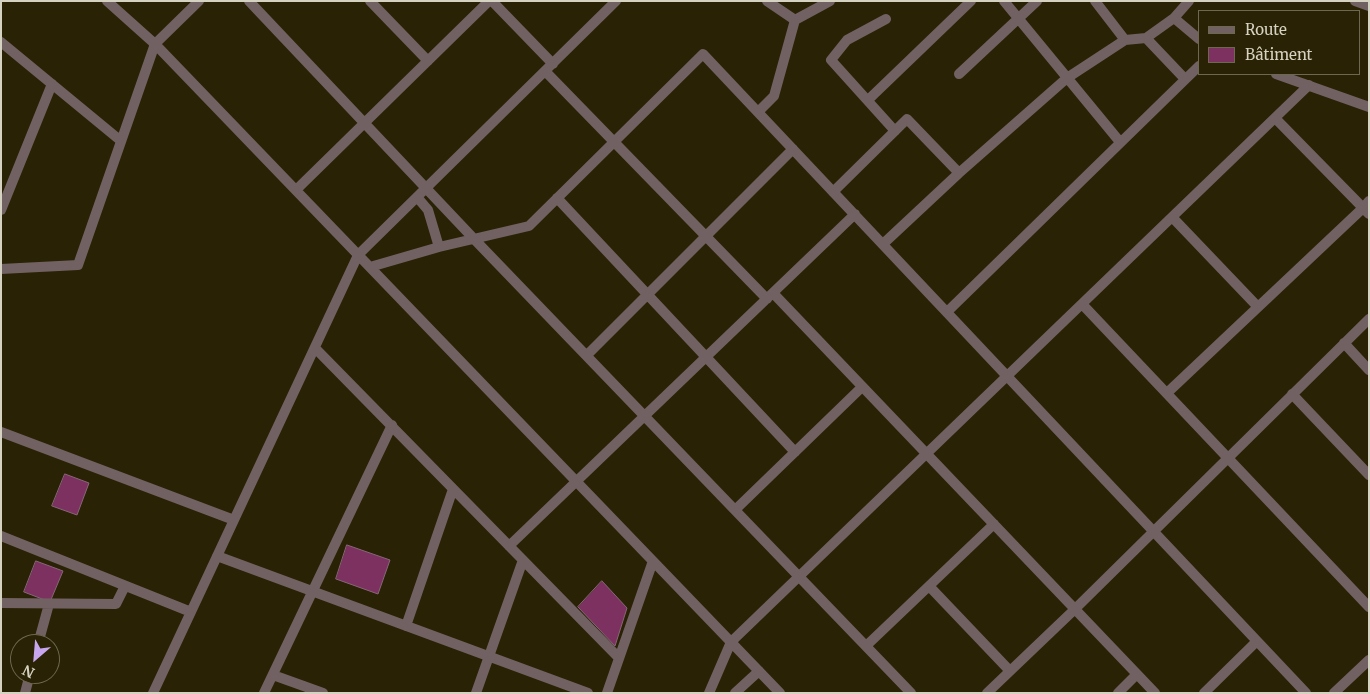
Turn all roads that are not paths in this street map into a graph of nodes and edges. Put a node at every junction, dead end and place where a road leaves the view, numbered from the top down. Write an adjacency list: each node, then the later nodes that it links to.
1 (107, 1): 24 (street)
2 (199, 1): 24 (street)
3 (249, 1): 38 (street)
4 (370, 1): 25 (street)
5 (490, 1): 25 (street); 27 (street)
6 (616, 1): 27 (street)
7 (767, 1): 19 (street)
8 (830, 1): 19 (street)
9 (972, 1): 34 (street)
10 (1004, 1): 18 (street)
11 (1037, 1): 18 (street)
12 (1095, 1): 22 (street)
13 (1189, 1): 16 (street)
14 (1356, 1): 15 (street)
15 (1369, 6)
16 (1174, 18): 20 (street); 21 (street)
17 (886, 19): 34 (street)
18 (1018, 19): 28 (street); 30 (street)
19 (795, 20): 36 (street)
20 (1146, 38): 22 (street); 31 (street)
21 (1198, 38)
22 (1125, 40): 30 (street)
23 (1, 42): 32 (street)
24 (155, 44): 40 (street); 46 (street)
25 (428, 61): 38 (street)
26 (1198, 67): 31 (street)
27 (549, 68): 41 (street); 45 (street)
28 (959, 74)
29 (1279, 75): 33 (street)
30 (1067, 78): 42 (street); 44 (street)
31 (1185, 79): 42 (street)
32 (52, 84): 40 (street); 51 (street)
33 (1309, 85): 35 (street); 37 (street)
34 (868, 100): 39 (street)
35 (1369, 107)
36 (758, 112): 41 (street); 43 (street)
37 (1275, 118): 50 (street); 53 (street)
38 (365, 122): 45 (street); 46 (street)
39 (895, 131): 44 (street); 47 (street)
40 (121, 141): 60 (street)
41 (614, 142): 49 (street); 54 (street)
42 (1120, 142): 65 (street)
43 (793, 149): 47 (street); 54 (street)
44 (959, 173): 56 (street)
45 (427, 187): 48 (street); 55 (street)
46 (296, 190): 58 (street)
47 (834, 192): 52 (street)
48 (417, 198): 57 (street); 58 (street)
49 (557, 198): 55 (street); 61 (street)
50 (1367, 207): 64 (street)
51 (1, 210)
52 (855, 214): 56 (street); 62 (street)
53 (1172, 217): 63 (street); 64 (street)
54 (706, 236): 61 (street); 62 (street)
55 (475, 240): 57 (street); 69 (street)
56 (883, 244): 65 (street)
57 (439, 247): 59 (street)
58 (358, 255): 59 (street); 68 (street)
59 (370, 267): 83 (street)
60 (1, 269)
61 (647, 295): 69 (street); 70 (street)
62 (770, 296): 70 (street); 73 (street)
63 (1082, 304): 72 (street); 74 (street)
64 (1258, 307): 74 (street)
65 (947, 312): 72 (street)
66 (1369, 319): 67 (street)
67 (1344, 343): 71 (street); 75 (street)
68 (315, 348): 77 (street); 86 (street)
69 (587, 354): 76 (street)
70 (706, 357): 76 (street); 79 (street)
71 (1369, 370)
72 (1007, 376): 80 (street); 88 (street)
73 (862, 387): 79 (street); 80 (street)
74 (1167, 393): 81 (street)
75 (1292, 394): 81 (street); 82 (street)
76 (645, 415): 83 (street); 85 (street)
77 (392, 425): 84 (street); 97 (street)
78 (1, 432): 86 (street)
79 (795, 452): 85 (street)
80 (926, 454): 87 (street); 94 (street)
81 (1228, 458): 88 (street); 100 (street)
82 (1369, 475)
83 (576, 482): 90 (street); 93 (street)
84 (453, 489): 90 (street); 103 (street)
85 (735, 510): 94 (street)
86 (234, 520): 91 (street)
87 (994, 524): 96 (street); 101 (street)
88 (1154, 532): 101 (street); 105 (street)
89 (1, 536): 95 (street)
90 (509, 546): 92 (street)
91 (217, 556): 97 (street); 102 (street)
92 (523, 560): 108 (street); 109 (street)
93 (653, 561): 106 (street); 109 (street)
94 (799, 576): 106 (street); 107 (street)
95 (125, 586): 99 (street); 102 (street)
96 (929, 586): 107 (street); 112 (street)
97 (312, 592): 103 (street); 114 (street)
98 (1, 603): 99 (street)
99 (49, 604): 104 (street)
100 (1369, 607)
101 (1075, 609): 112 (street); 113 (street)
102 (191, 612): 115 (street)
103 (406, 626): 108 (street)
104 (41, 634)
105 (1258, 641): 128 (street); 129 (street)
106 (731, 642): 111 (street); 121 (street)
107 (866, 646): 124 (street)
108 (489, 656): 118 (street); 119 (street)
109 (619, 658): 120 (street)
110 (1369, 660): 130 (street)
111 (759, 671): 122 (street); 123 (street)
112 (1010, 671): 125 (street)
113 (1137, 674): 126 (street); 127 (street)
114 (273, 675): 116 (street); 117 (street)
115 (153, 693)
116 (264, 693)
117 (323, 693)
118 (476, 693)
119 (588, 693)
120 (606, 693)
121 (709, 693)
122 (735, 693)
123 (780, 693)
124 (910, 693)
125 (988, 693)
126 (1118, 693)
127 (1155, 693)
128 (1204, 693)
129 (1306, 693)
130 (1334, 693)

